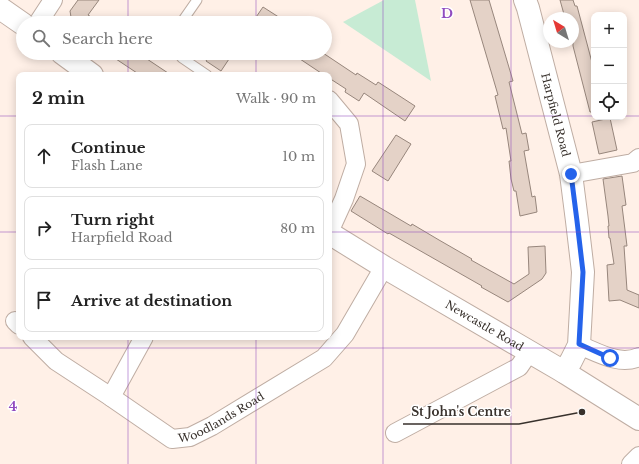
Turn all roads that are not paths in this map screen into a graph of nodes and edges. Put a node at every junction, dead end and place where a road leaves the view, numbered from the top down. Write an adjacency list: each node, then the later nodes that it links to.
1 (53, 0): 5 (street)
2 (197, 0): 6 (lane)
3 (525, 0): 14 (main road, Harpfield Road)
4 (0, 8): 7 (main road)
5 (43, 16)
6 (186, 16)
7 (16, 19)
8 (72, 60): 10 (main road)
9 (185, 60): 11 (lane)
10 (88, 72)
11 (203, 72)
12 (332, 104): 15 (street)
13 (639, 158): 14 (street)
14 (571, 174): 20 (main road, Harpfield Road)
15 (332, 226)
16 (332, 235): 17 (main road, Newcastle Road)
17 (384, 267): 21 (main road, Newcastle Road); 24 (street, Woodlands Road)
18 (35, 340): 24 (street, Woodlands Road)
19 (142, 340): 24 (street)
20 (579, 344): 22 (street); 23 (main road, Harpfield Road)
21 (530, 351): 23 (main road, Newcastle Road); 26 (street)
22 (639, 357)
23 (564, 372): 25 (main road, Newcastle Road)
24 (112, 397)
25 (639, 419)
26 (395, 433)
27 (639, 456): 28 (street)
28 (631, 464)

